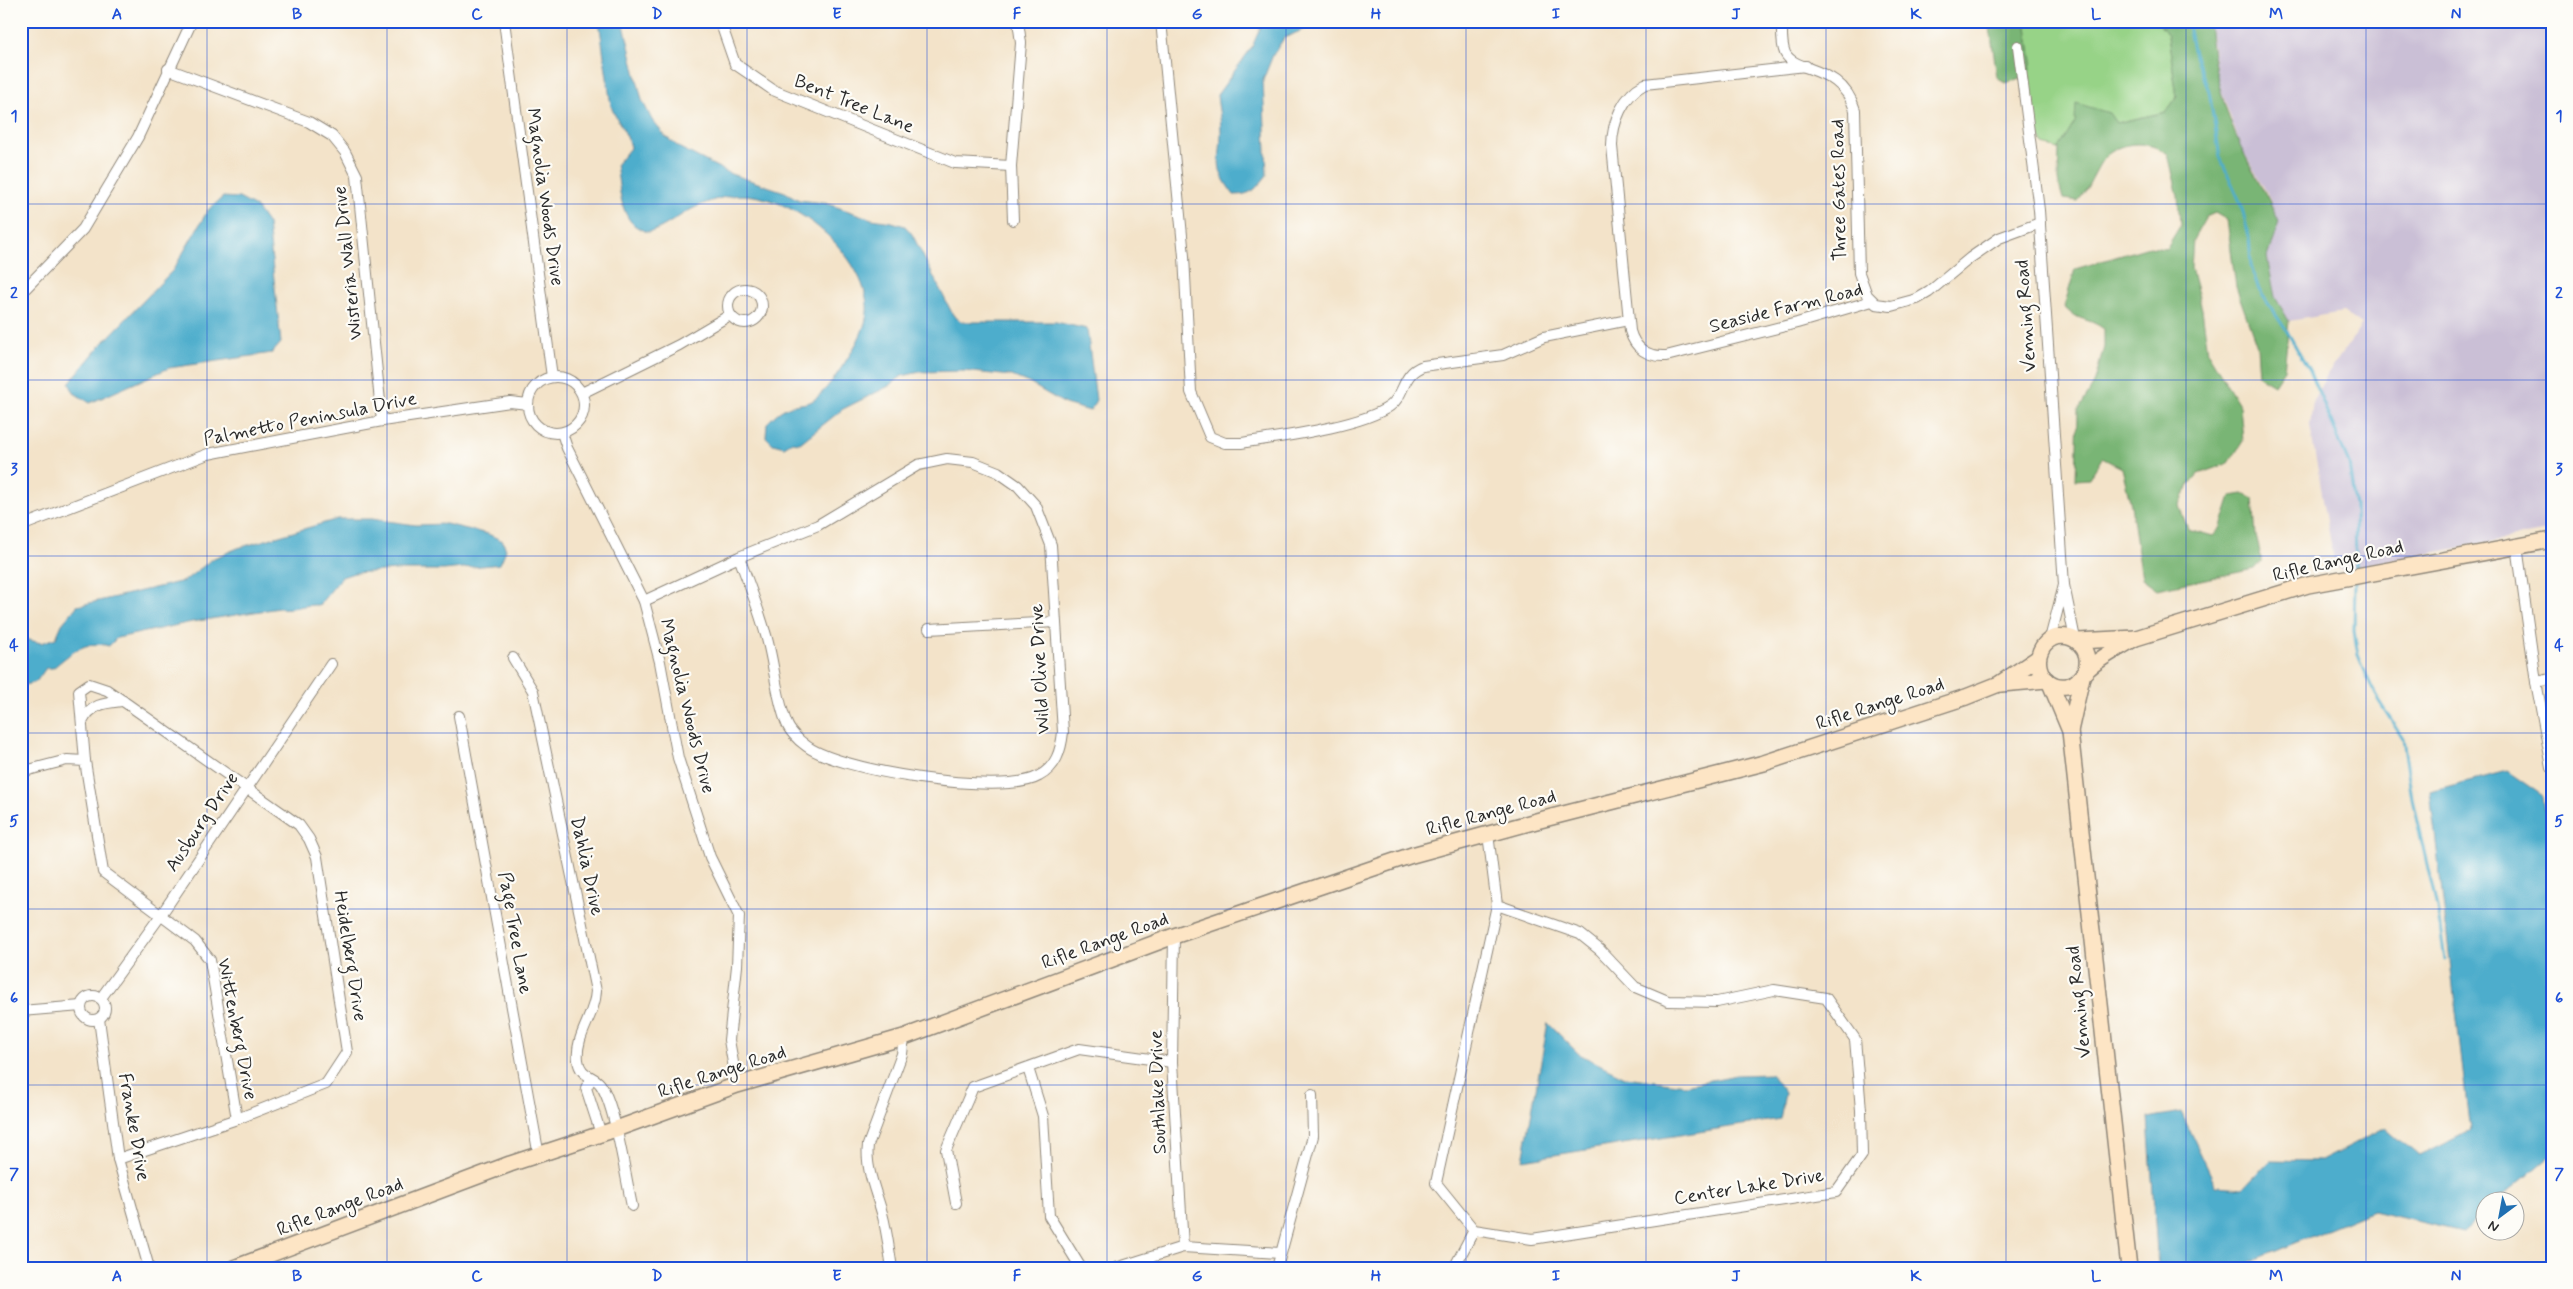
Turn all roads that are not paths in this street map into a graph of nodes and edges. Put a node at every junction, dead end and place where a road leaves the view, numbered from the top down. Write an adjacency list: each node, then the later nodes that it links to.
1 (192, 21): 9 (street)
2 (504, 21): 17 (street, Magnolia Woods Drive)
3 (720, 21): 10 (street, Bent Tree Lane)
4 (1018, 21): 10 (street)
5 (1161, 21): 16 (street)
6 (1782, 21): 8 (street, Three Gates Road)
7 (2018, 46): 12 (street, Venning Road)
8 (1806, 66): 14 (street, Three Gates Road); 16 (street, Seaside Farm Road)
9 (168, 69): 13 (street); 20 (street, Wisteria Wall Drive)
10 (1010, 166): 11 (street)
11 (1013, 220)
12 (2040, 224): 14 (street, Seaside Farm Road); 26 (street, Venning Road)
13 (21, 294)
14 (1872, 302): 16 (street, Seaside Farm Road)
15 (730, 315): 18 (street)
16 (1628, 320)
17 (552, 377): 18 (street); 19 (street)
18 (582, 393): 21 (street)
19 (528, 404): 20 (street, Palmetto Peninsula Drive); 21 (street)
20 (382, 421): 22 (street, Palmetto Peninsula Drive)
21 (562, 433): 27 (street, Magnolia Woods Drive)
22 (21, 526)
23 (2552, 540): 24 (main road, Rifle Range Road)
24 (2517, 546): 30 (main road, Rifle Range Road); 39 (street)
25 (739, 557): 27 (street, Wild Olive Drive); 28 (street, Wild Olive Drive); 28 (street, Wild Olive Drive)
26 (2064, 585): 31 (street, Venning Road); 32 (street, Venning Road)
27 (644, 601): 61 (street, Magnolia Woods Drive)
28 (1055, 622): 29 (street)
29 (929, 629)
30 (2136, 638): 32 (main road, Rifle Range Road); 36 (main road, Rifle Range Road)
31 (2050, 639): 32 (main road); 34 (main road)
32 (2076, 640): 36 (main road)
33 (513, 658): 60 (street, Dahlia Drive)
34 (2038, 658): 38 (main road); 40 (main road, Rifle Range Road)
35 (331, 664): 48 (street, Ausburg Drive)
36 (2084, 674): 38 (main road); 44 (main road, Venning Road)
37 (2552, 680): 39 (street)
38 (2048, 682): 40 (main road, Rifle Range Road); 44 (main road, Venning Road)
39 (2536, 682): 46 (street)
40 (2000, 684): 49 (main road, Rifle Range Road)
41 (123, 701): 43 (street); 43 (street, Heidelberg Drive); 48 (street, Heidelberg Drive)
42 (459, 716): 66 (street, Page Tree Lane)
43 (82, 722): 45 (street, Heidelberg Drive)
44 (2070, 731): 80 (main road, Venning Road)
45 (85, 761): 47 (street); 51 (street, Wittenberg Drive)
46 (2552, 767)
47 (21, 772)
48 (246, 787): 51 (street, Ausburg Drive); 63 (street, Heidelberg Drive)
49 (1488, 834): 50 (street); 52 (main road, Rifle Range Road)
50 (1497, 905): 70 (street); 70 (street, Center Lake Drive)
51 (161, 915): 53 (street, Ausburg Drive); 63 (street, Wittenberg Drive)
52 (1174, 936): 57 (main road, Rifle Range Road); 58 (street, Southlake Drive)
53 (100, 998): 54 (street); 56 (street)
54 (80, 1006): 55 (street); 56 (street)
55 (21, 1011)
56 (99, 1019): 67 (street, Franke Drive)
57 (904, 1037): 61 (main road, Rifle Range Road); 75 (street)
58 (1172, 1062): 59 (street); 71 (street, Southlake Drive)
59 (1028, 1068): 68 (street); 76 (street)
60 (590, 1079): 64 (street, Dahlia Drive); 65 (street, Dahlia Drive)
61 (737, 1086): 64 (main road, Rifle Range Road)
62 (1312, 1095): 72 (street)
63 (237, 1119): 67 (street, Heidelberg Drive)
64 (616, 1129): 65 (main road, Rifle Range Road); 69 (street, Dahlia Drive)
65 (601, 1134): 66 (main road, Rifle Range Road)
66 (539, 1156): 74 (main road, Rifle Range Road)
67 (118, 1160): 73 (street, Franke Drive)
68 (956, 1203)
69 (632, 1206)
70 (1474, 1230): 79 (street)
71 (1183, 1247): 72 (street); 77 (street)
72 (1280, 1253): 78 (street)
73 (149, 1268)
74 (234, 1268)
75 (892, 1268)
76 (1081, 1268)
77 (1116, 1268)
78 (1277, 1268)
79 (1454, 1268)
80 (2129, 1268)

